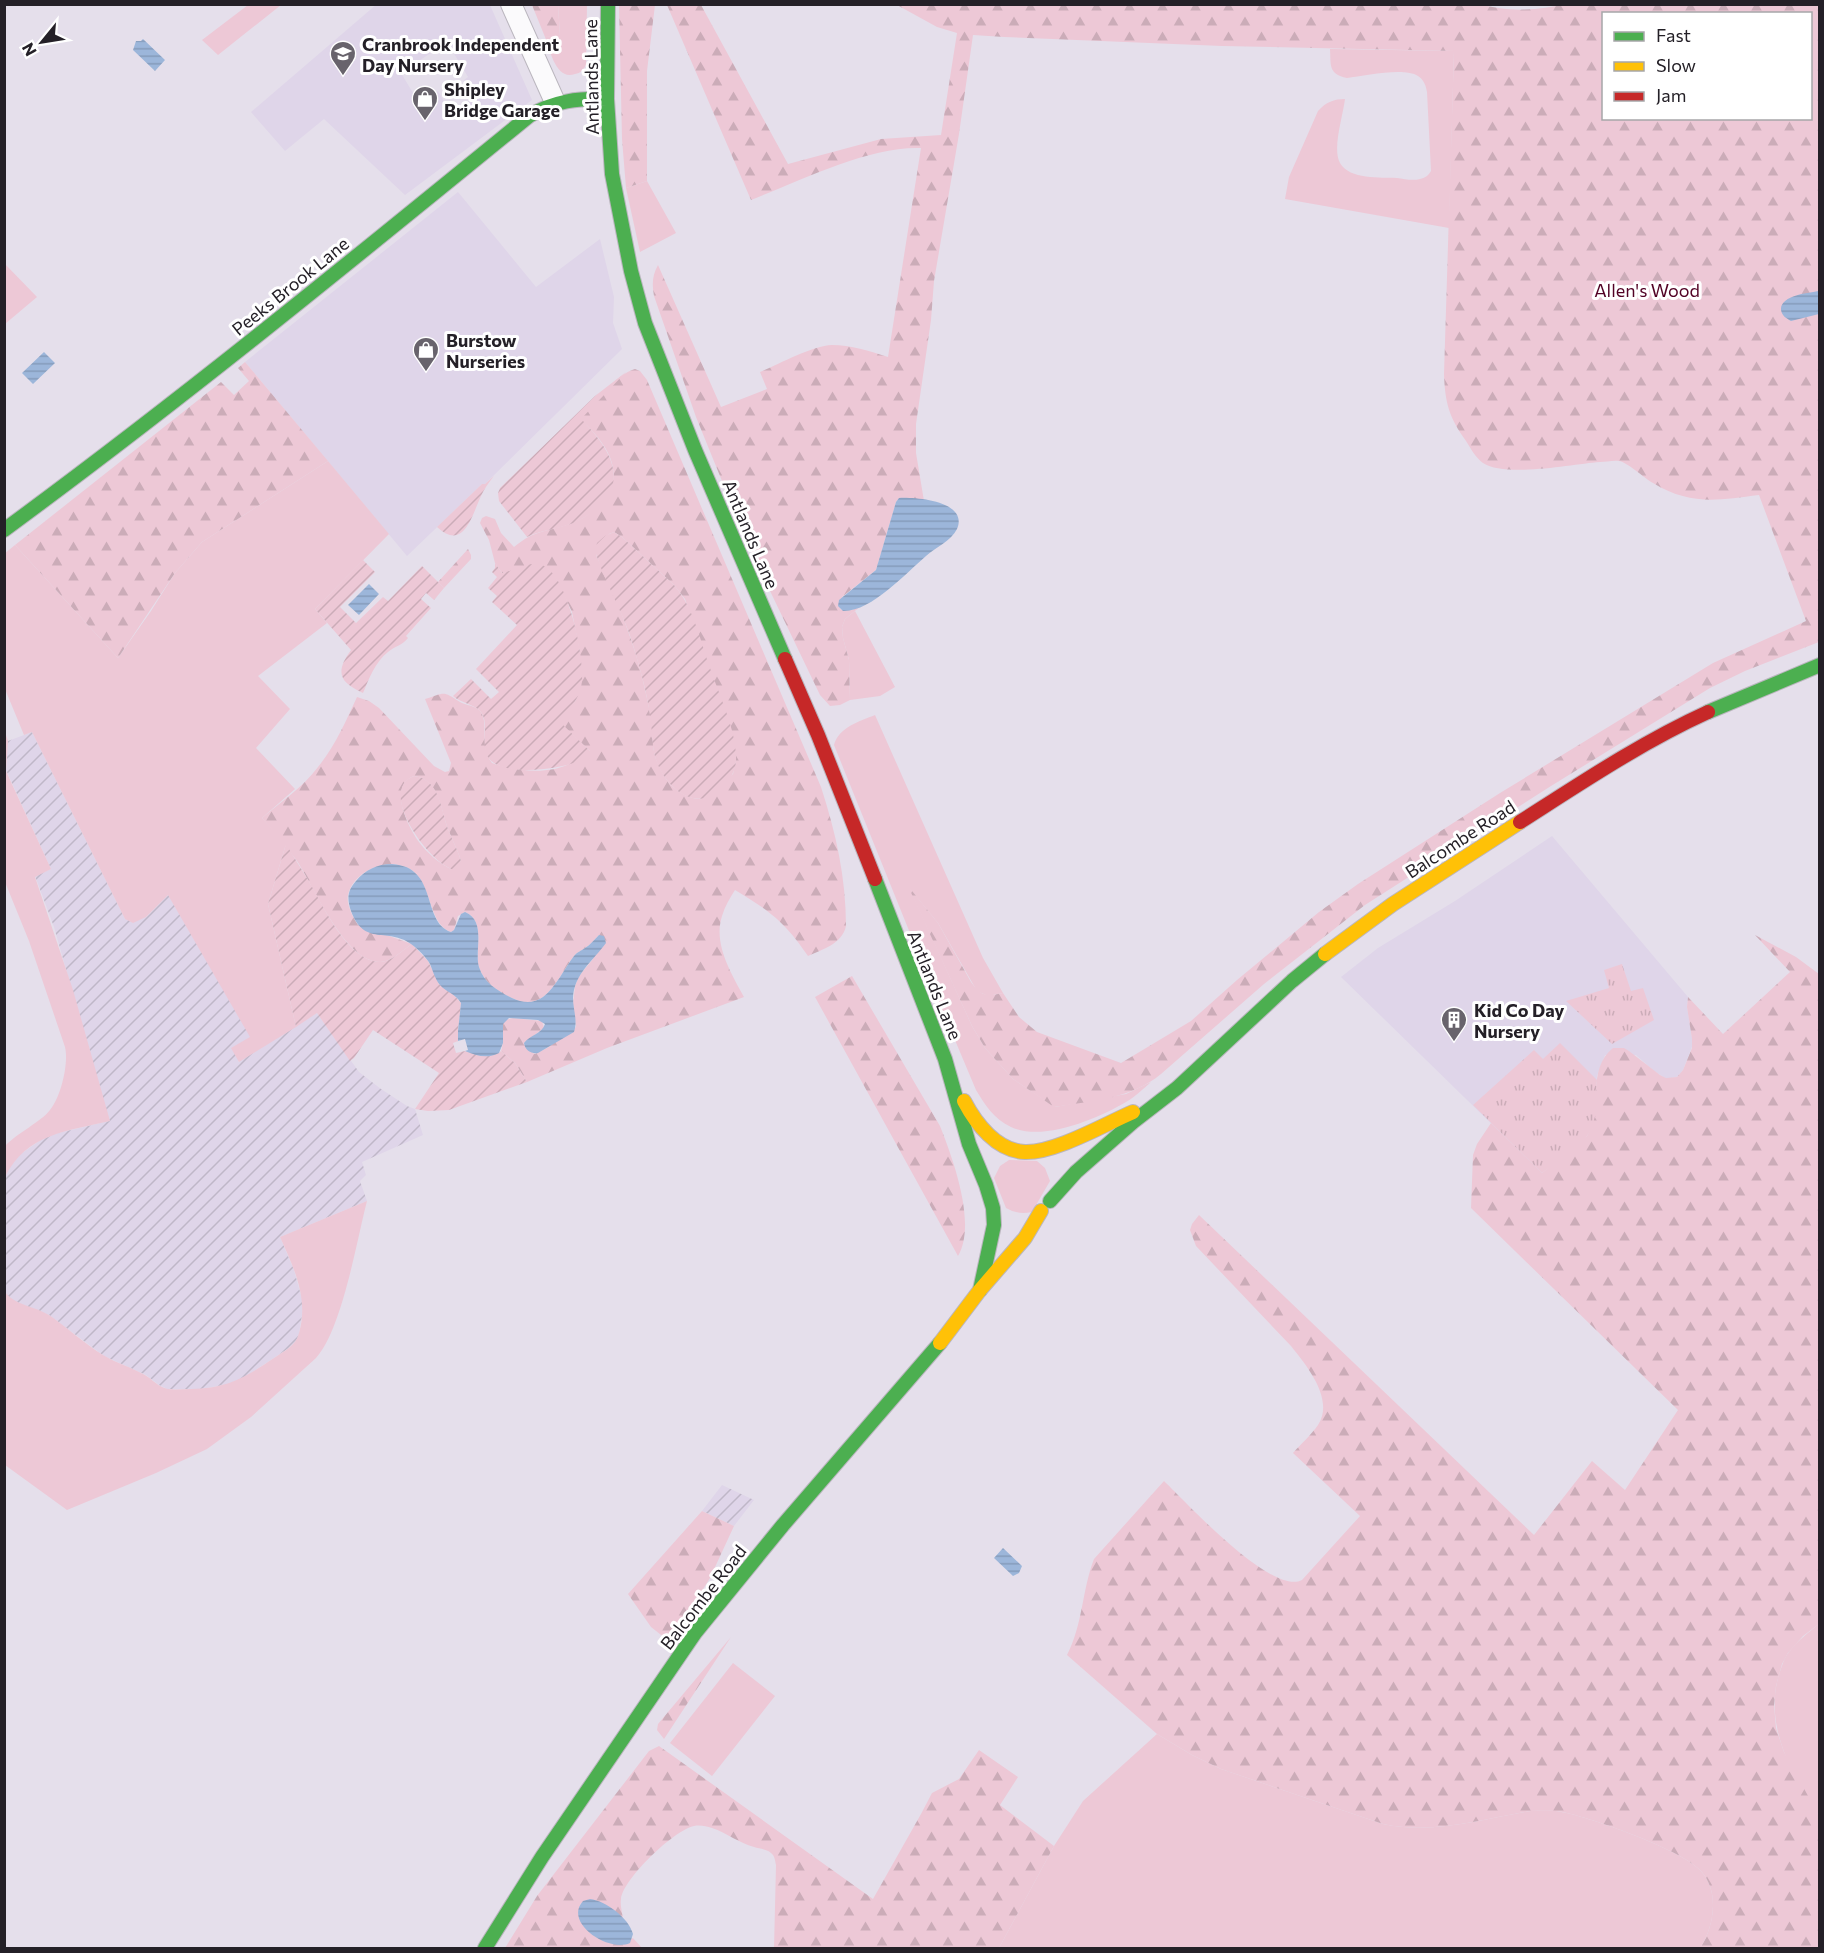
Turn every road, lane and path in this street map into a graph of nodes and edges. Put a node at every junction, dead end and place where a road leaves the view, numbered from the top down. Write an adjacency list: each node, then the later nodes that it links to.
1 (511, 4): 4 (street)
2 (608, 4): 3 (main road, Antlands Lane)
3 (607, 99): 4 (main road, Peeks Brook Lane); 7 (main road, Antlands Lane)
4 (555, 102): 5 (main road, Peeks Brook Lane)
5 (4, 530)
6 (1820, 664): 8 (main road, Balcombe Road)
7 (945, 1059): 9 (main road, Antlands Lane); 12 (main road, Antlands Lane)
8 (1159, 1101): 9 (main road, Balcombe Road); 13 (main road, Balcombe Road)
9 (1023, 1152): 10 (main road, Antlands Lane); 12 (main road, Balcombe Road)
10 (1046, 1163)
11 (1053, 1177): 13 (main road)
12 (990, 1195): 13 (main road); 14 (main road, Balcombe Road)
13 (1046, 1206): 14 (main road, Balcombe Road)
14 (980, 1290): 15 (main road, Balcombe Road)
15 (485, 1948)

